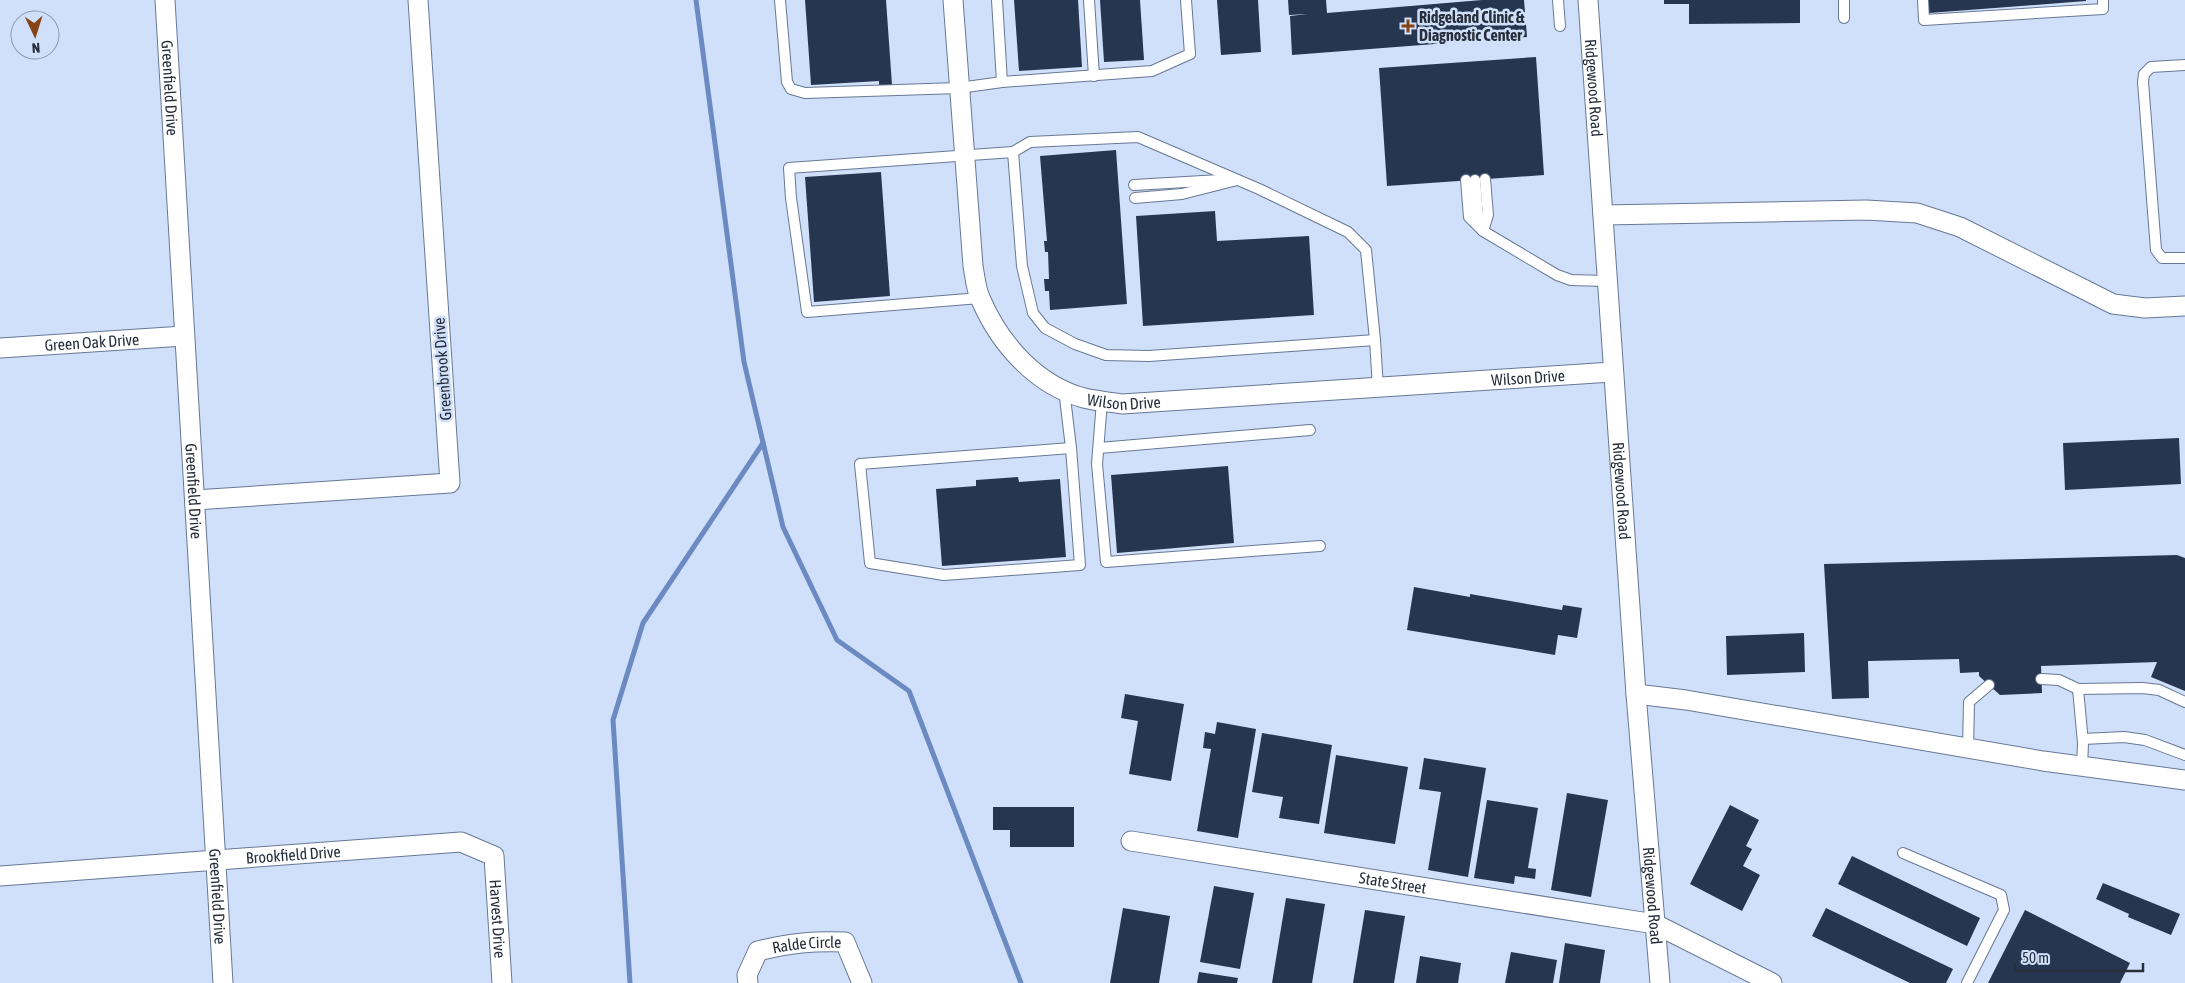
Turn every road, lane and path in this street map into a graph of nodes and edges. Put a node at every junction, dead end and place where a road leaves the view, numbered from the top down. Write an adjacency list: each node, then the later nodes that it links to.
1 (165, 0): 30 (street, Greenfield Drive)
2 (418, 0): 40 (street, Greenbrook Drive)
3 (780, 0): 18 (lane)
4 (953, 0): 18 (street, Wilson Drive)
5 (997, 0): 17 (lane)
6 (1089, 0): 16 (lane)
7 (1186, 0): 16 (lane)
8 (1558, 0): 14 (lane)
9 (1588, 0): 24 (street, Ridgewood Road)
10 (1844, 0): 13 (lane)
11 (1923, 0): 12 (lane)
12 (2103, 0)
13 (1844, 18)
14 (1560, 26)
15 (2185, 65): 26 (lane)
16 (1094, 76): 17 (lane)
17 (1002, 82): 18 (lane)
18 (959, 88): 20 (street, Wilson Drive)
19 (1013, 152): 20 (lane); 21 (lane); 31 (lane)
20 (964, 156): 28 (street, Wilson Drive); 28 (lane)
21 (1237, 180): 22 (lane); 23 (lane); 31 (lane)
22 (1134, 185)
23 (1135, 198)
24 (1603, 215): 27 (street, Ridgewood Road); 29 (street)
25 (1483, 231): 25 (lane); 27 (lane)
26 (2185, 258)
27 (1606, 281): 33 (street, Ridgewood Road)
28 (980, 298): 35 (street, Wilson Drive)
29 (2185, 306)
30 (184, 336): 32 (street, Green Oak Drive); 40 (street, Greenfield Drive)
31 (1375, 340): 34 (lane)
32 (0, 348)
33 (1612, 372): 34 (street, Wilson Drive); 45 (street, Ridgewood Road)
34 (1378, 388): 36 (street, Wilson Drive)
35 (1064, 389): 36 (street, Wilson Drive); 38 (lane)
36 (1102, 401): 39 (lane)
37 (1310, 430): 39 (lane)
38 (1071, 448): 38 (lane)
39 (1099, 448): 41 (lane)
40 (195, 500): 55 (street, Greenfield Drive)
41 (1320, 546)
42 (2041, 679): 44 (lane)
43 (1990, 685): 48 (lane)
44 (2078, 689): 46 (lane); 47 (lane)
45 (1636, 694): 48 (street); 57 (street, Ridgewood Road)
46 (2185, 702)
47 (2083, 739): 49 (lane); 50 (lane)
48 (1968, 749): 50 (street)
49 (2185, 755)
50 (2082, 767): 51 (street)
51 (2185, 780)
52 (1131, 841): 57 (street, State Street)
53 (1903, 853): 64 (lane)
54 (494, 856): 55 (street, Brookfield Drive); 59 (street, Harvest Drive)
55 (215, 859): 56 (street, Brookfield Drive); 58 (street, Greenfield Drive)
56 (0, 876)
57 (1655, 924): 62 (street, Ridgewood Road); 63 (street, State Street)
58 (223, 983)
59 (502, 983)
60 (748, 983): 61 (street, Ralde Circle)
61 (862, 983)
62 (1660, 983)
63 (1772, 983)
64 (1967, 983)

